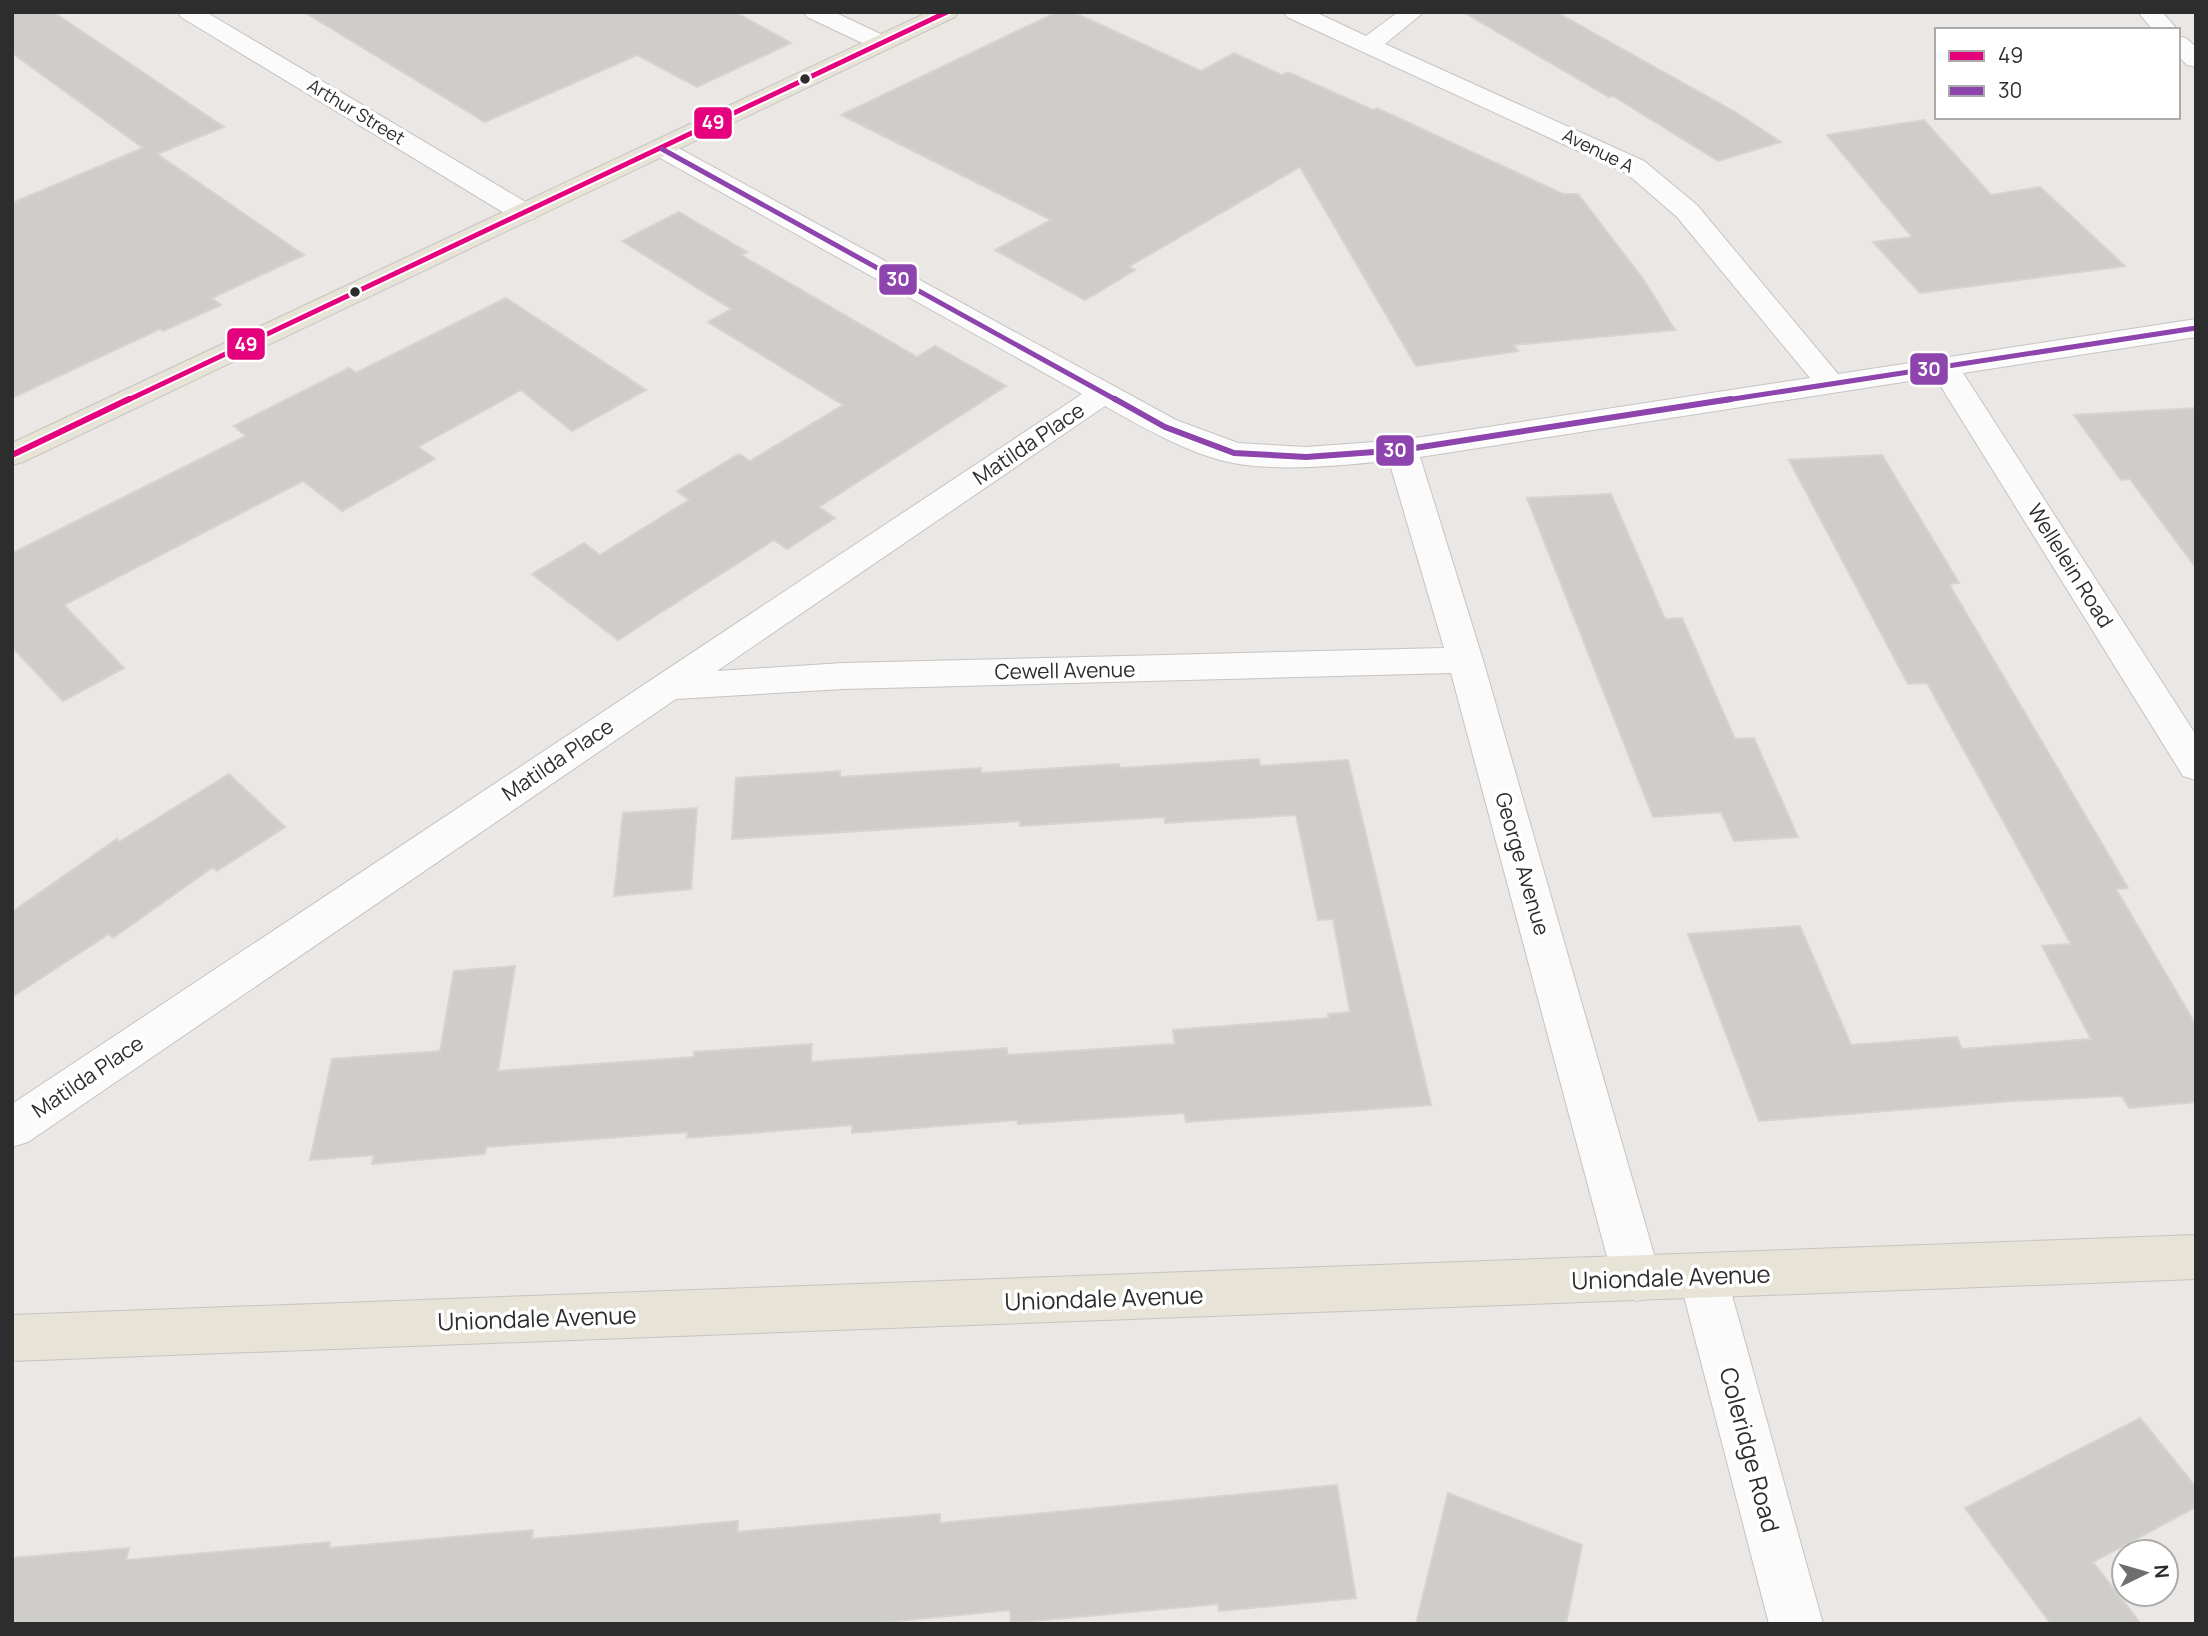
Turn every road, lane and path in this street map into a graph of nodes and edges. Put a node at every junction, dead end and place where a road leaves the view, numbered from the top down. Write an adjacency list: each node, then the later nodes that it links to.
1 (188, 12): 13 (street, Arthur Street)
2 (815, 12): 8 (street)
3 (947, 12): 8 (main road)
4 (1295, 12): 9 (street, Avenue A)
5 (1413, 12): 9 (street)
6 (2149, 12): 7 (street)
7 (2164, 28)
8 (881, 43): 12 (main road)
9 (1370, 44): 16 (street, Avenue A)
10 (2180, 45): 11 (street)
11 (2196, 60)
12 (662, 149): 13 (main road); 17 (street)
13 (524, 212): 19 (main road)
14 (2196, 328): 15 (street)
15 (1944, 367): 16 (street); 22 (street, Wellelein Road)
16 (1831, 384): 18 (street)
17 (1104, 393): 18 (street); 21 (street, Matilda Place)
18 (1402, 450): 20 (street, George Avenue)
19 (12, 455)
20 (1465, 660): 21 (street, Cewell Avenue); 26 (street, George Avenue)
21 (664, 687): 23 (street, Matilda Place)
22 (2196, 766)
23 (12, 1128)
24 (2196, 1257): 25 (main road, Uniondale Avenue)
25 (1703, 1277): 26 (main road, Uniondale Avenue); 28 (street, Coleridge Road)
26 (1637, 1279): 27 (main road, Uniondale Avenue)
27 (12, 1338)
28 (1796, 1624)

